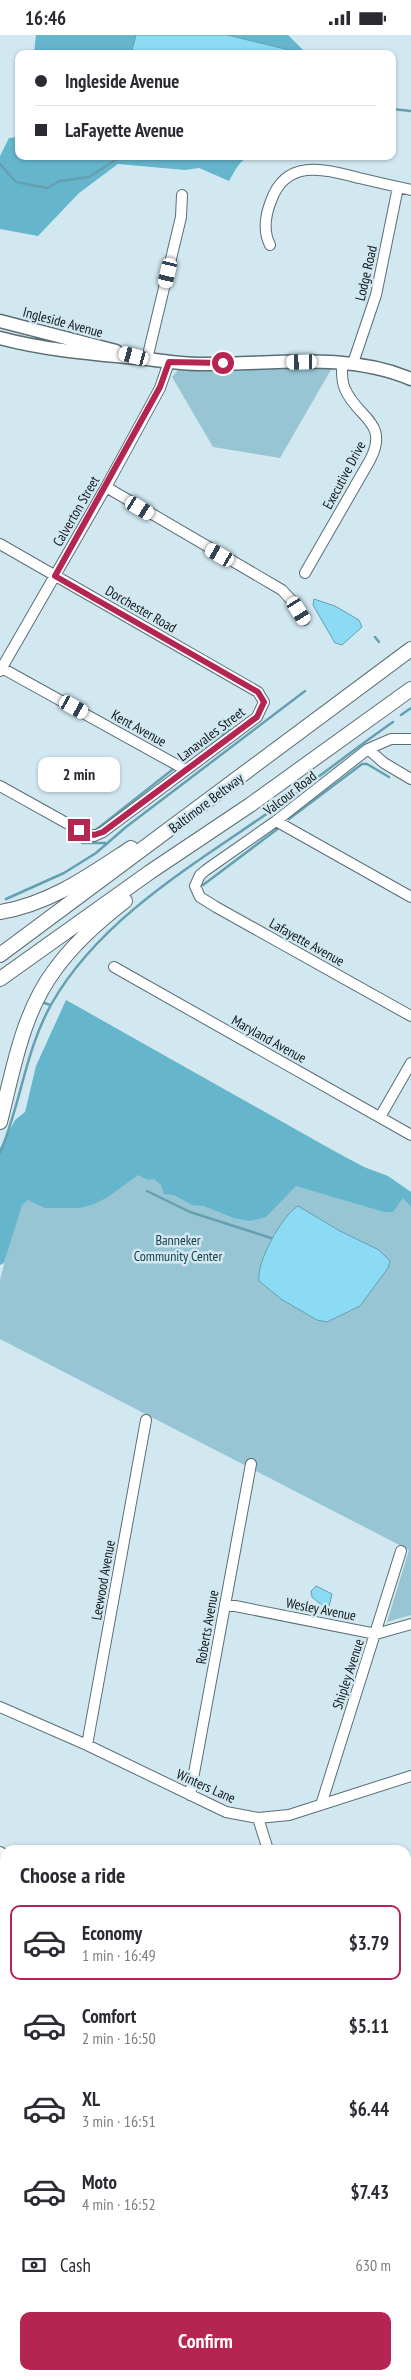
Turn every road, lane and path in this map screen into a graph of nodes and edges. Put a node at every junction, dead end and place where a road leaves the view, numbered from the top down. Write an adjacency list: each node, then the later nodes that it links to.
1 (398, 187): 2 (street); 4 (street); 9 (street, Lodge Road)
2 (411, 191)
3 (182, 195): 7 (street)
4 (270, 245)
5 (0, 321): 7 (main road, Ingleside Avenue)
6 (0, 338): 7 (main road, Ingleside Avenue)
7 (148, 359): 8 (main road, Ingleside Avenue)
8 (169, 362): 9 (main road, Ingleside Avenue); 11 (street, Calverton Street)
9 (347, 362): 10 (main road, Ingleside Avenue); 13 (street, Executive Drive)
10 (411, 379)
11 (106, 487): 14 (street, Calverton Street); 15 (street)
12 (0, 544): 14 (street, Dorchester Road)
13 (306, 573)
14 (55, 576): 17 (street, Calverton Street); 19 (street, Dorchester Road)
15 (304, 620)
16 (411, 649): 22 (highway, Baltimore Beltway)
17 (1, 668): 23 (street, Kent Avenue)
18 (411, 689): 26 (highway, Baltimore Beltway)
19 (264, 702): 23 (street, Lanavales Street)
20 (411, 739): 21 (street, Valcour Road)
21 (368, 749): 24 (street); 27 (street, Valcour Road)
22 (253, 768): 30 (highway); 31 (highway, Baltimore Beltway)
23 (186, 770): 25 (street, Lanavales Street)
24 (411, 779)
25 (0, 786)
26 (250, 805): 33 (highway, Baltimore Beltway); 37 (highway)
27 (276, 821): 28 (street, Valcour Road); 29 (street)
28 (195, 886): 34 (street, Lafayette Avenue)
29 (411, 897)
30 (0, 911)
31 (0, 955)
32 (114, 967): 36 (street, Maryland Avenue)
33 (0, 979)
34 (411, 1016)
35 (411, 1063): 36 (street)
36 (380, 1117): 38 (street, Maryland Avenue)
37 (0, 1122)
38 (411, 1135)
39 (146, 1420): 46 (street, Leewood Avenue)
40 (251, 1464): 42 (street, Roberts Avenue)
41 (401, 1551): 44 (street, Shipley Avenue)
42 (225, 1604): 44 (street, Wesley Avenue); 48 (street, Roberts Avenue)
43 (411, 1624): 44 (street, Wesley Avenue)
44 (376, 1634): 49 (street, Shipley Avenue)
45 (0, 1707): 46 (street, Winters Lane)
46 (87, 1745): 48 (street, Winters Lane)
47 (411, 1776): 49 (street, Winters Lane)
48 (190, 1795): 50 (street, Winters Lane)
49 (322, 1805): 50 (street, Winters Lane)
50 (258, 1818): 51 (street)
51 (266, 1845)

